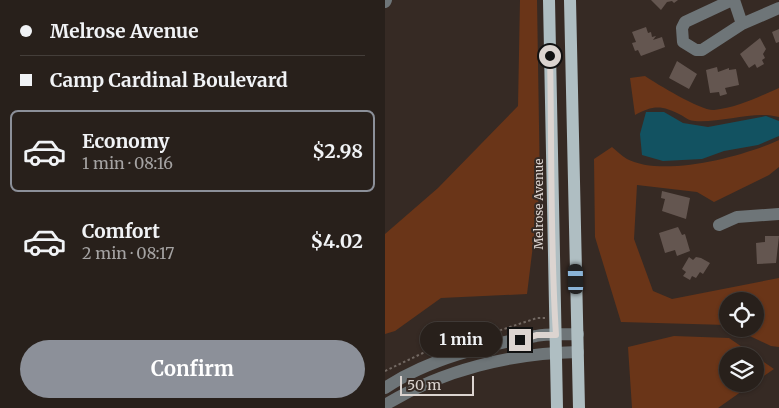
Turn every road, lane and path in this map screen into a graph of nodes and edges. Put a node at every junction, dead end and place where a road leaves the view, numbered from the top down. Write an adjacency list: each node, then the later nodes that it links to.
1 (549, 0): 9 (main road, Melrose Avenue)
2 (569, 0): 8 (main road)
3 (733, 0): 5 (street); 5 (street)
4 (779, 8): 5 (street)
5 (742, 24)
6 (779, 214): 7 (street)
7 (719, 225)
8 (578, 334): 9 (street); 10 (main road)
9 (556, 335): 11 (main road, Melrose Avenue); 12 (street)
10 (578, 352): 11 (street); 15 (main road)
11 (556, 353): 13 (street); 14 (main road, Melrose Avenue)
12 (385, 388)
13 (385, 406)
14 (557, 408)
15 (579, 408)

